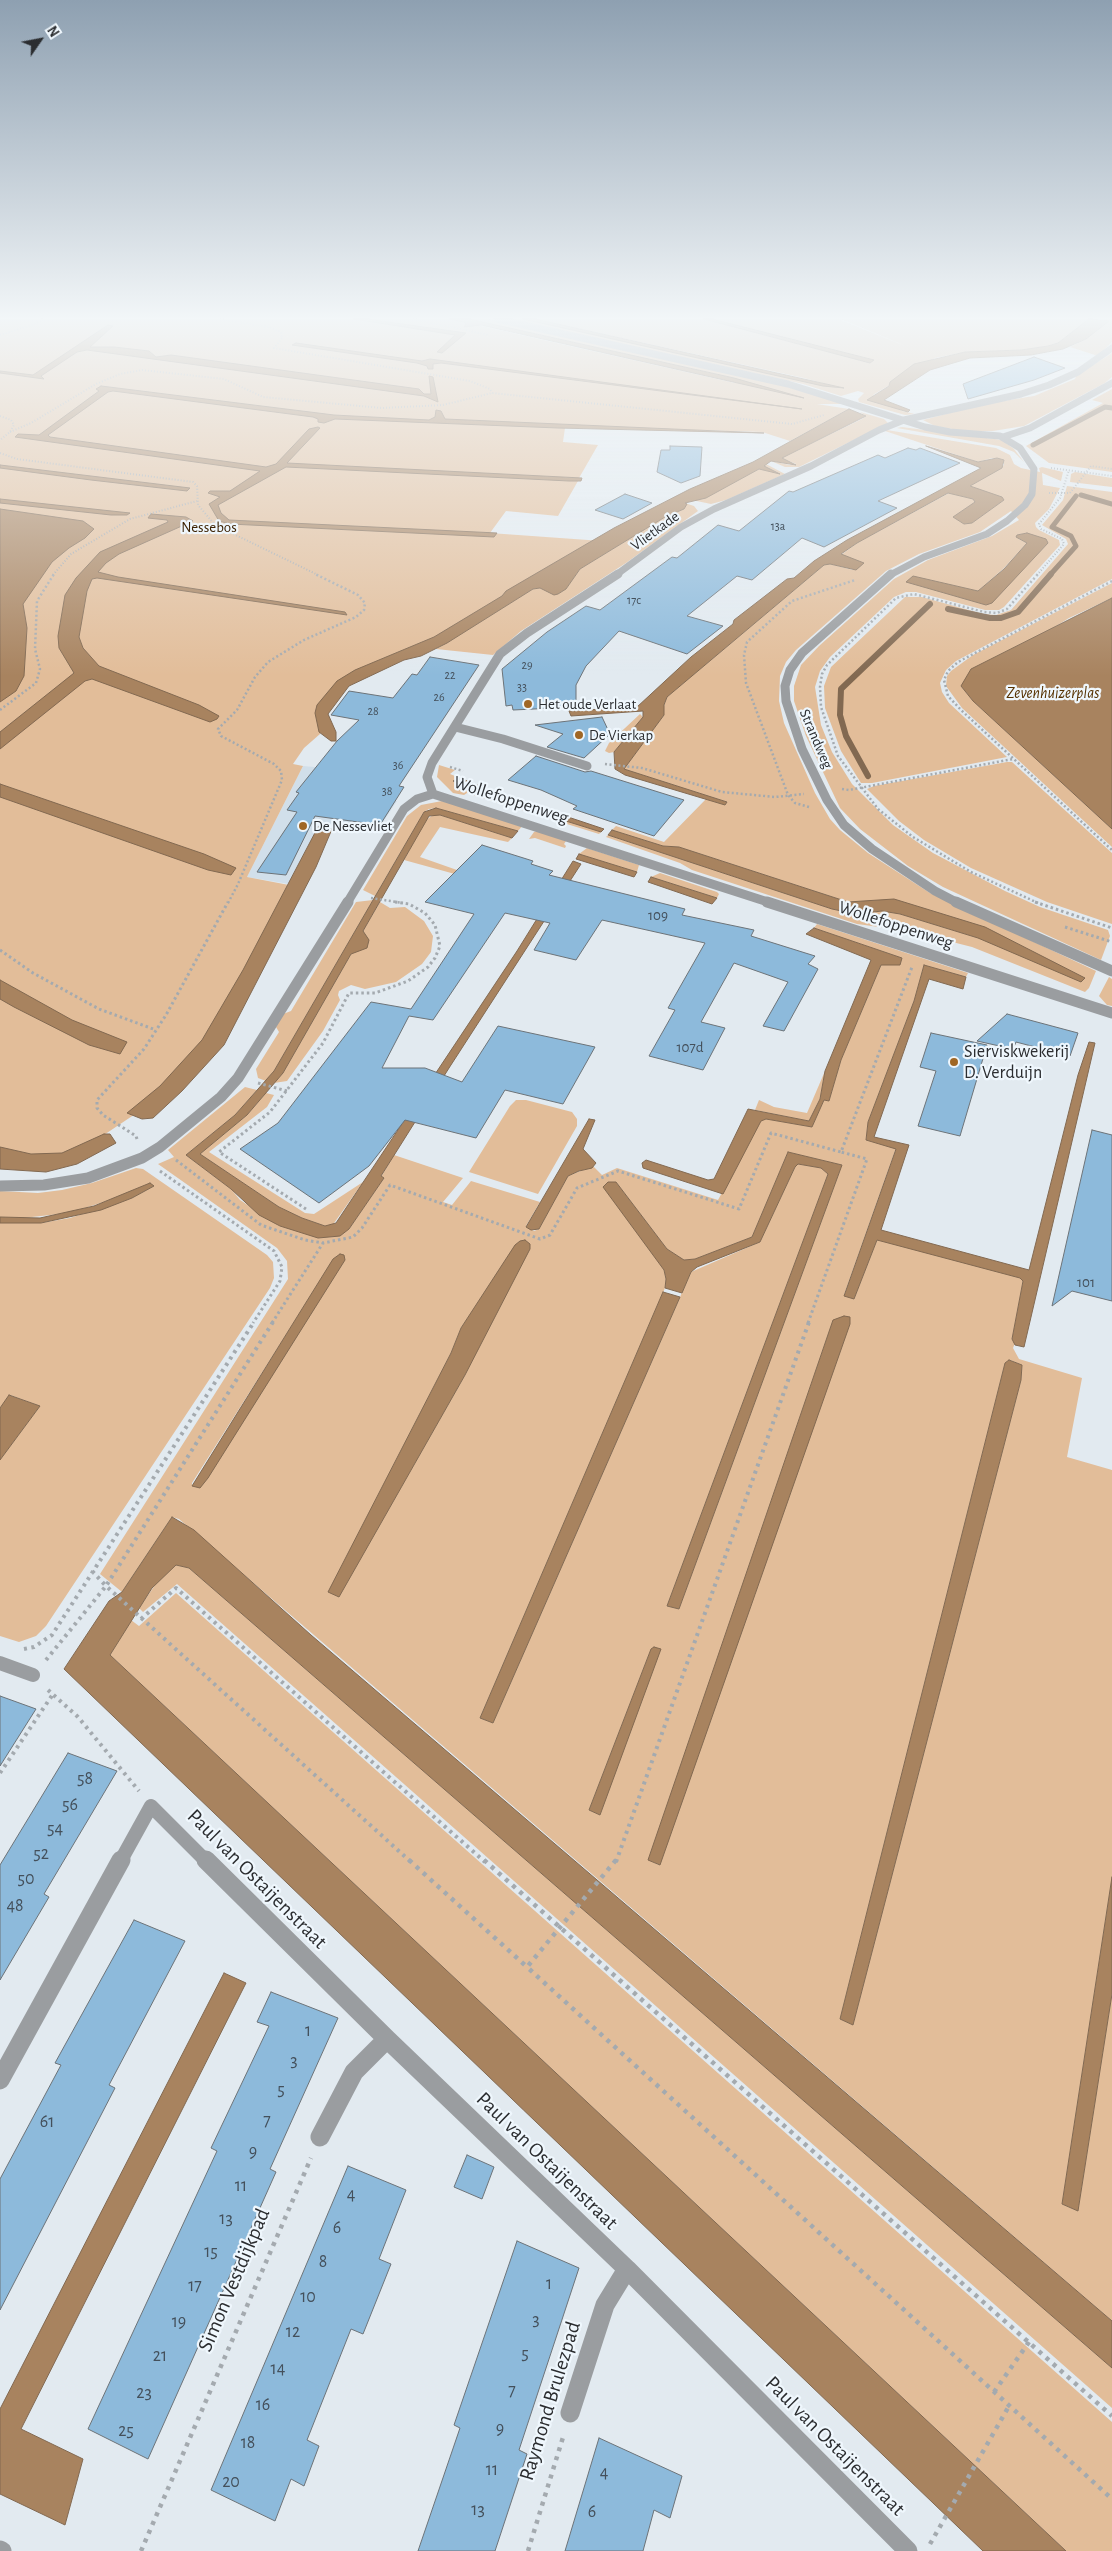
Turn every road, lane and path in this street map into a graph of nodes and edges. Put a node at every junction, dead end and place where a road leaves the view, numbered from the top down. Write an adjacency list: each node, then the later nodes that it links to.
1 (864, 438): 15 (street, Vlietkade)
2 (1005, 438): 4 (street)
3 (0, 453): 11 (path)
4 (1032, 465): 6 (path); 10 (street)
5 (1112, 469): 7 (path)
6 (1069, 470): 7 (path); 9 (path)
7 (1086, 472): 8 (path); 9 (path)
8 (1112, 476)
9 (1061, 493): 10 (path); 24 (path)
10 (1032, 494): 20 (street, Strandweg)
11 (197, 501): 14 (path); 30 (path)
12 (862, 576): 20 (path)
13 (1112, 581): 21 (path)
14 (0, 710)
15 (454, 727): 17 (street); 19 (street, Vlietkade)
16 (606, 764): 18 (path)
17 (587, 766)
18 (634, 766)
19 (433, 794): 27 (street, Wollefoppenweg); 33 (street, Wollefoppenweg)
20 (833, 810): 28 (street, Strandweg)
21 (1112, 850)
22 (365, 897): 32 (path)
23 (1058, 924): 25 (path)
24 (1112, 928)
25 (1112, 942)
26 (0, 950): 30 (path)
27 (918, 950): 29 (street, Wollefoppenweg); 34 (path)
28 (1112, 971)
29 (1112, 1013)
30 (156, 1030): 35 (path)
31 (250, 1081): 32 (path)
32 (287, 1091): 37 (path)
33 (160, 1147): 35 (street, Wollefoppenweg); 38 (path)
34 (841, 1152): 38 (path); 48 (path)
35 (142, 1158): 36 (street, Wollefoppenweg); 39 (path)
36 (0, 1186)
37 (306, 1210)
38 (323, 1243): 40 (path)
39 (92, 1571): 40 (path); 42 (path)
40 (106, 1586): 41 (path); 44 (path)
41 (140, 1618): 48 (path); 49 (path)
42 (18, 1650)
43 (0, 1663): 44 (street)
44 (33, 1675): 45 (path)
45 (53, 1694): 46 (path); 47 (path)
46 (0, 1773)
47 (152, 1806): 50 (street, Paul van Ostaijenstraat); 51 (street)
48 (561, 1928): 49 (path); 54 (path)
49 (527, 1966): 55 (path)
50 (387, 2039): 52 (street); 53 (street, Paul van Ostaijenstraat)
51 (0, 2080)
52 (320, 2137): 61 (path, Simon Vestdijkpad)
53 (627, 2269): 57 (street, Raymond Brulezpad); 63 (street, Paul van Ostaijenstraat)
54 (1029, 2342): 55 (path); 58 (path)
55 (994, 2392): 56 (path)
56 (1009, 2406): 59 (path); 60 (path)
57 (570, 2413): 62 (path, Raymond Brulezpad)
58 (1112, 2416)
59 (1112, 2500)
60 (934, 2539)
61 (141, 2551)
62 (528, 2551)
63 (908, 2551)

